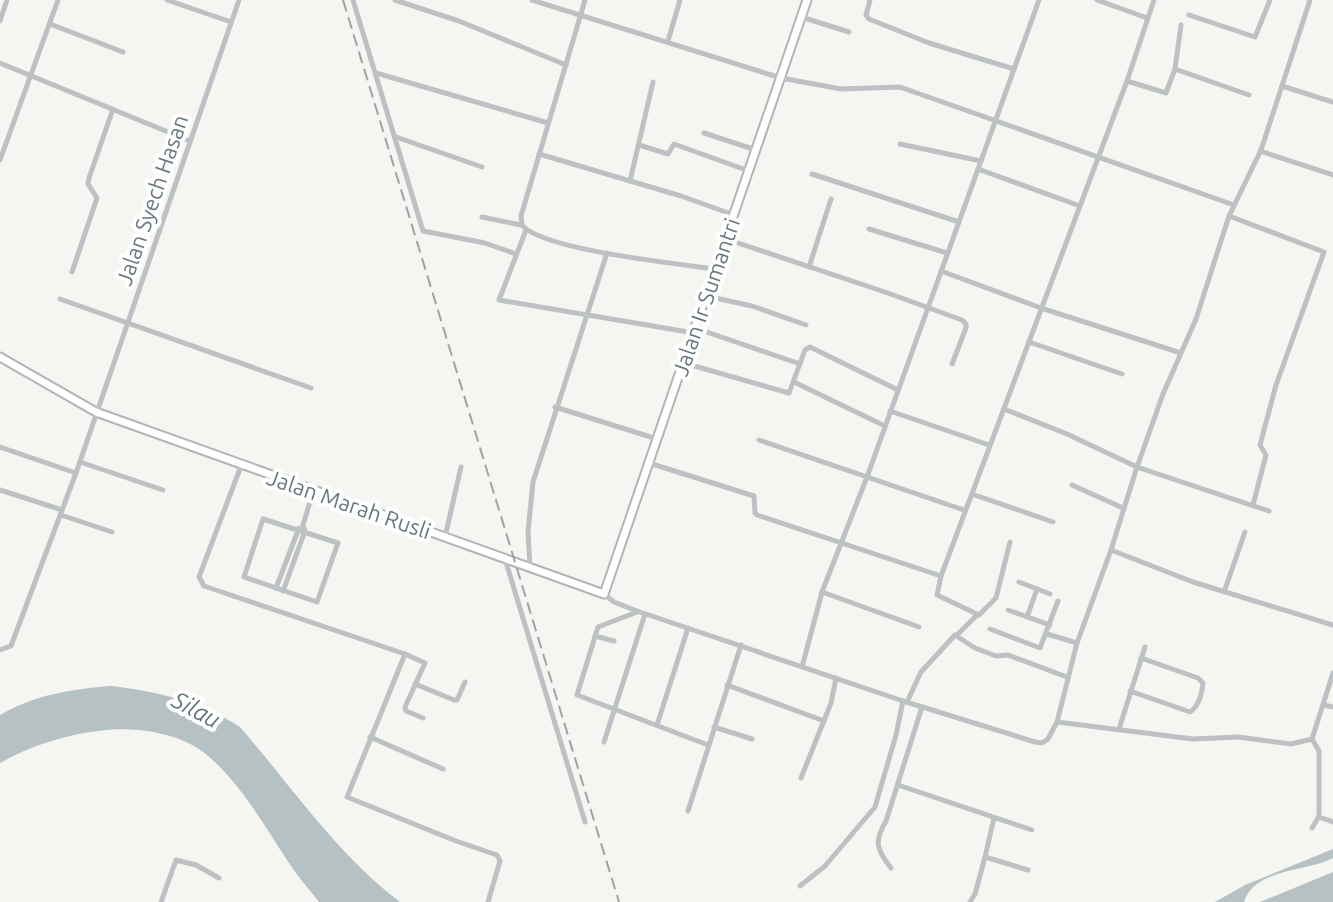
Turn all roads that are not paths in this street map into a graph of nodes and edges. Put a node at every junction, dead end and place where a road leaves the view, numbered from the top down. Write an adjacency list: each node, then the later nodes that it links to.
1 (7, 0): 17 (street)
2 (58, 0): 24 (street)
3 (167, 0): 23 (street)
4 (239, 0): 23 (street, Jalan Syech Hasan)
5 (353, 0): 33 (street)
6 (395, 0): 30 (street)
7 (532, 0): 19 (street)
8 (585, 0): 19 (street)
9 (680, 0): 27 (street)
10 (807, 0): 20 (main road, Jalan Ir Sumantri)
11 (870, 0): 31 (street)
12 (1039, 0): 31 (street)
13 (1097, 0): 21 (street)
14 (1154, 0): 21 (street)
15 (1270, 0): 18 (street)
16 (1310, 0): 38 (street)
17 (2, 10): 22 (street)
18 (1189, 15)
19 (581, 16): 27 (street); 30 (street)
20 (801, 17): 26 (street); 35 (main road, Jalan Ir Sumantri)
21 (1147, 18): 36 (street)
22 (0, 21)
23 (231, 22): 46 (street, Jalan Syech Hasan)
24 (50, 24): 28 (street); 34 (street)
25 (1181, 25): 32 (street)
26 (849, 32)
27 (668, 42): 35 (street)
28 (123, 52)
29 (0, 63): 34 (street)
30 (566, 65): 43 (street)
31 (1014, 69): 42 (street)
32 (1175, 69): 36 (street); 39 (street)
33 (376, 73): 43 (street); 45 (street)
34 (31, 75): 41 (street); 53 (street)
35 (781, 78): 42 (street); 49 (main road, Jalan Ir Sumantri)
36 (1127, 81): 52 (street)
37 (653, 82): 48 (street)
38 (1282, 86): 40 (street); 50 (street)
39 (1249, 95)
40 (1333, 102)
41 (113, 109): 46 (street); 77 (street)
42 (996, 121): 52 (street); 54 (street)
43 (548, 123): 51 (street)
44 (704, 133): 49 (street)
45 (395, 137): 55 (street); 73 (street)
46 (190, 141): 83 (street, Jalan Syech Hasan)
47 (900, 144): 54 (street)
48 (639, 145): 57 (street); 60 (street)
49 (756, 151): 57 (main road, Jalan Ir Sumantri)
50 (1260, 151): 59 (street); 62 (street)
51 (539, 154): 60 (street); 68 (street)
52 (1098, 156): 62 (street); 63 (street)
53 (0, 160)
54 (981, 161): 56 (street)
55 (482, 167)
56 (978, 169): 63 (street); 67 (street)
57 (749, 171): 64 (main road, Jalan Ir Sumantri)
58 (812, 174): 67 (street)
59 (1333, 175)
60 (630, 181): 64 (street)
61 (831, 199): 74 (street)
62 (1234, 205): 65 (street)
63 (1080, 206): 81 (street)
64 (734, 215): 70 (main road, Jalan Ir Sumantri)
65 (1229, 216): 87 (street); 117 (street)
66 (482, 217): 68 (street)
67 (959, 222): 72 (street)
68 (524, 227): 71 (street); 73 (street)
69 (869, 229): 72 (street)
70 (726, 239): 74 (street); 75 (main road, Jalan Ir Sumantri)
71 (607, 253): 75 (street); 82 (street)
72 (947, 253): 76 (street)
73 (516, 254): 82 (street)
74 (809, 267): 80 (street)
75 (716, 269): 78 (main road, Jalan Ir Sumantri)
76 (941, 271): 80 (street); 81 (street)
77 (72, 272)
78 (706, 296): 84 (street); 85 (main road, Jalan Ir Sumantri)
79 (60, 299): 83 (street)
80 (928, 307): 90 (street); 95 (street)
81 (1041, 308): 86 (street); 87 (street)
82 (585, 313): 85 (street); 96 (street)
83 (126, 321): 94 (street); 99 (street, Jalan Syech Hasan)
84 (806, 325)
85 (694, 330): 89 (main road, Jalan Ir Sumantri); 91 (street)
86 (1029, 342): 92 (street); 97 (street)
87 (1181, 353): 109 (street)
88 (0, 357): 99 (main road, Jalan Marah Rusli)
89 (684, 363): 93 (street); 101 (main road, Jalan Ir Sumantri)
90 (952, 364)
91 (800, 365): 93 (street); 95 (street)
92 (1122, 374)
93 (794, 382): 100 (street)
94 (311, 388)
95 (898, 390): 98 (street)
96 (555, 407): 101 (street); 131 (street)
97 (1004, 409): 103 (street); 109 (street)
98 (890, 411): 100 (street); 103 (street)
99 (96, 412): 105 (street, Jalan Syech Hasan); 107 (main road, Jalan Marah Rusli)
100 (885, 426): 111 (street)
101 (657, 440): 106 (main road, Jalan Ir Sumantri)
102 (759, 440): 111 (street)
103 (989, 445): 116 (street)
104 (0, 447): 110 (street)
105 (80, 462): 110 (street, Jalan Syech Hasan); 114 (street)
106 (649, 463): 127 (street); 138 (main road, Jalan Ir Sumantri)
107 (241, 466): 115 (main road, Jalan Marah Rusli); 159 (street)
108 (461, 467): 126 (street)
109 (1137, 467): 117 (street); 118 (street)
110 (76, 473): 121 (street, Jalan Syech Hasan)
111 (867, 477): 119 (street); 127 (street)
112 (1072, 485): 118 (street)
113 (0, 490): 121 (street)
114 (163, 490)
115 (313, 492): 123 (street); 126 (main road, Jalan Marah Rusli)
116 (972, 494): 119 (street); 122 (street)
117 (1253, 505): 120 (street)
118 (1123, 508): 129 (street)
119 (964, 510): 132 (street)
120 (1269, 511)
121 (61, 513): 124 (street); 158 (street, Jalan Syech Hasan)
122 (1053, 522)
123 (302, 528): 134 (street); 134 (street); 134 (street)
124 (112, 532)
125 (1245, 532): 137 (street)
126 (445, 538): 130 (main road, Jalan Marah Rusli)
127 (842, 541): 132 (street); 136 (street)
128 (1010, 542): 144 (street)
129 (1111, 550): 137 (street); 155 (street)
130 (505, 558): 131 (main road, Jalan Marah Rusli); 191 (street)
131 (530, 567): 138 (main road, Jalan Marah Rusli)
132 (941, 576): 144 (street)
133 (1019, 582): 135 (street)
134 (279, 589)
135 (1037, 589): 139 (street); 145 (street)
136 (822, 592): 148 (street); 161 (street)
137 (1224, 592): 147 (street)
138 (604, 594): 142 (street)
139 (1050, 594)
140 (1058, 601): 146 (street)
141 (1008, 610): 145 (street)
142 (637, 611): 143 (street); 153 (street)
143 (645, 614): 149 (street); 173 (street)
144 (976, 616): 152 (street)
145 (1027, 617): 146 (street)
146 (1050, 625): 151 (street)
147 (1333, 625)
148 (919, 627)
149 (688, 628): 156 (street); 177 (street)
150 (990, 629): 151 (street)
151 (1047, 634): 155 (street)
152 (957, 635): 163 (street); 169 (street)
153 (595, 636): 154 (street); 173 (street)
154 (614, 641)
155 (1077, 643): 163 (street)
156 (741, 645): 161 (street); 167 (street)
157 (1145, 647): 160 (street)
158 (0, 650)
159 (405, 654): 166 (street); 180 (street)
160 (1141, 658): 168 (street); 168 (street)
161 (802, 667): 164 (street)
162 (1333, 673): 170 (street)
163 (1067, 677): 176 (street)
164 (836, 678): 169 (street); 175 (street)
165 (465, 682): 166 (street)
166 (415, 684): 174 (street)
167 (727, 685): 175 (street); 178 (street)
168 (1130, 691): 179 (street)
169 (905, 702): 171 (street); 199 (street)
170 (1324, 705): 172 (street); 182 (street)
171 (922, 707): 176 (street); 187 (street)
172 (1333, 707)
173 (614, 709): 177 (street); 183 (street)
174 (423, 718)
175 (824, 721): 186 (street)
176 (1057, 722): 179 (street)
177 (657, 725): 184 (street)
178 (714, 727): 181 (street); 184 (street)
179 (1119, 729): 182 (street)
180 (370, 737): 185 (street); 201 (street)
181 (752, 739)
182 (1312, 739): 189 (street)
183 (604, 742)
184 (708, 745): 188 (street)
185 (443, 769)
186 (801, 778)
187 (898, 785): 190 (street); 196 (street)
188 (688, 811)
189 (1319, 817): 192 (street); 193 (street)
190 (994, 818): 194 (street); 195 (street)
191 (585, 822)
192 (1333, 822)
193 (1312, 828)
194 (1032, 830)
195 (985, 857): 197 (street); 202 (street)
196 (891, 868)
197 (1028, 870)
198 (219, 878): 200 (street)
199 (800, 886)
200 (161, 902)
201 (488, 902)
202 (970, 902)

